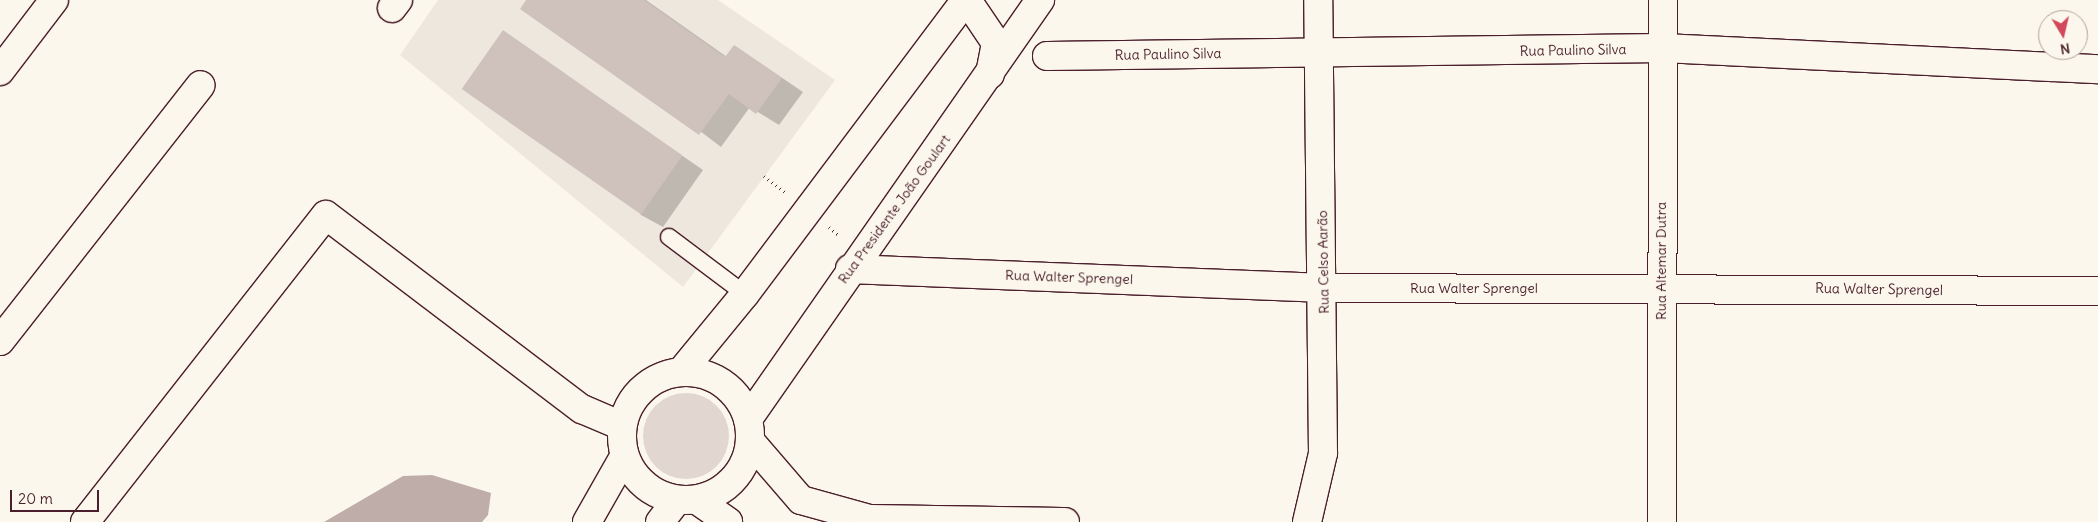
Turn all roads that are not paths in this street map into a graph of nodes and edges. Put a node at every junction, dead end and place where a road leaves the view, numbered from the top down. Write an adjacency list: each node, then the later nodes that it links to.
1 (54, 0): 10 (street)
2 (967, 0): 11 (street); 18 (street)
3 (1040, 0): 11 (street, Rua Presidente João Goulart)
4 (1318, 0): 7 (street, Rua Celso Aarão)
5 (1663, 0): 6 (street, Rua Altemar Dutra)
6 (1662, 48): 7 (street, Rua Paulino Silva); 9 (street, Rua Paulino Silva); 15 (street, Rua Altemar Dutra)
7 (1319, 52): 8 (street, Rua Paulino Silva); 16 (street, Rua Celso Aarão)
8 (1047, 56)
9 (2098, 69)
10 (0, 71)
11 (990, 74): 14 (street, Rua Presidente João Goulart)
12 (201, 85): 19 (street)
13 (669, 238): 18 (lane)
14 (850, 269): 16 (street, Rua Walter Sprengel); 22 (street, Rua Presidente João Goulart)
15 (1661, 287): 16 (street, Rua Walter Sprengel); 17 (street, Rua Walter Sprengel); 32 (street, Rua Altemar Dutra)
16 (1324, 288): 31 (street, Rua Celso Aarão)
17 (2098, 291)
18 (745, 294): 20 (street)
19 (0, 341)
20 (681, 372): 21 (street); 22 (street)
21 (622, 426): 23 (street); 26 (street)
22 (749, 430): 24 (street, Rua Presidente João Goulart); 25 (street)
23 (624, 457): 24 (street); 27 (street)
24 (687, 500): 28 (street); 29 (street)
25 (868, 521): 30 (street)
26 (85, 522)
27 (587, 522)
28 (660, 522)
29 (728, 522)
30 (1065, 522)
31 (1307, 522)
32 (1662, 522)

